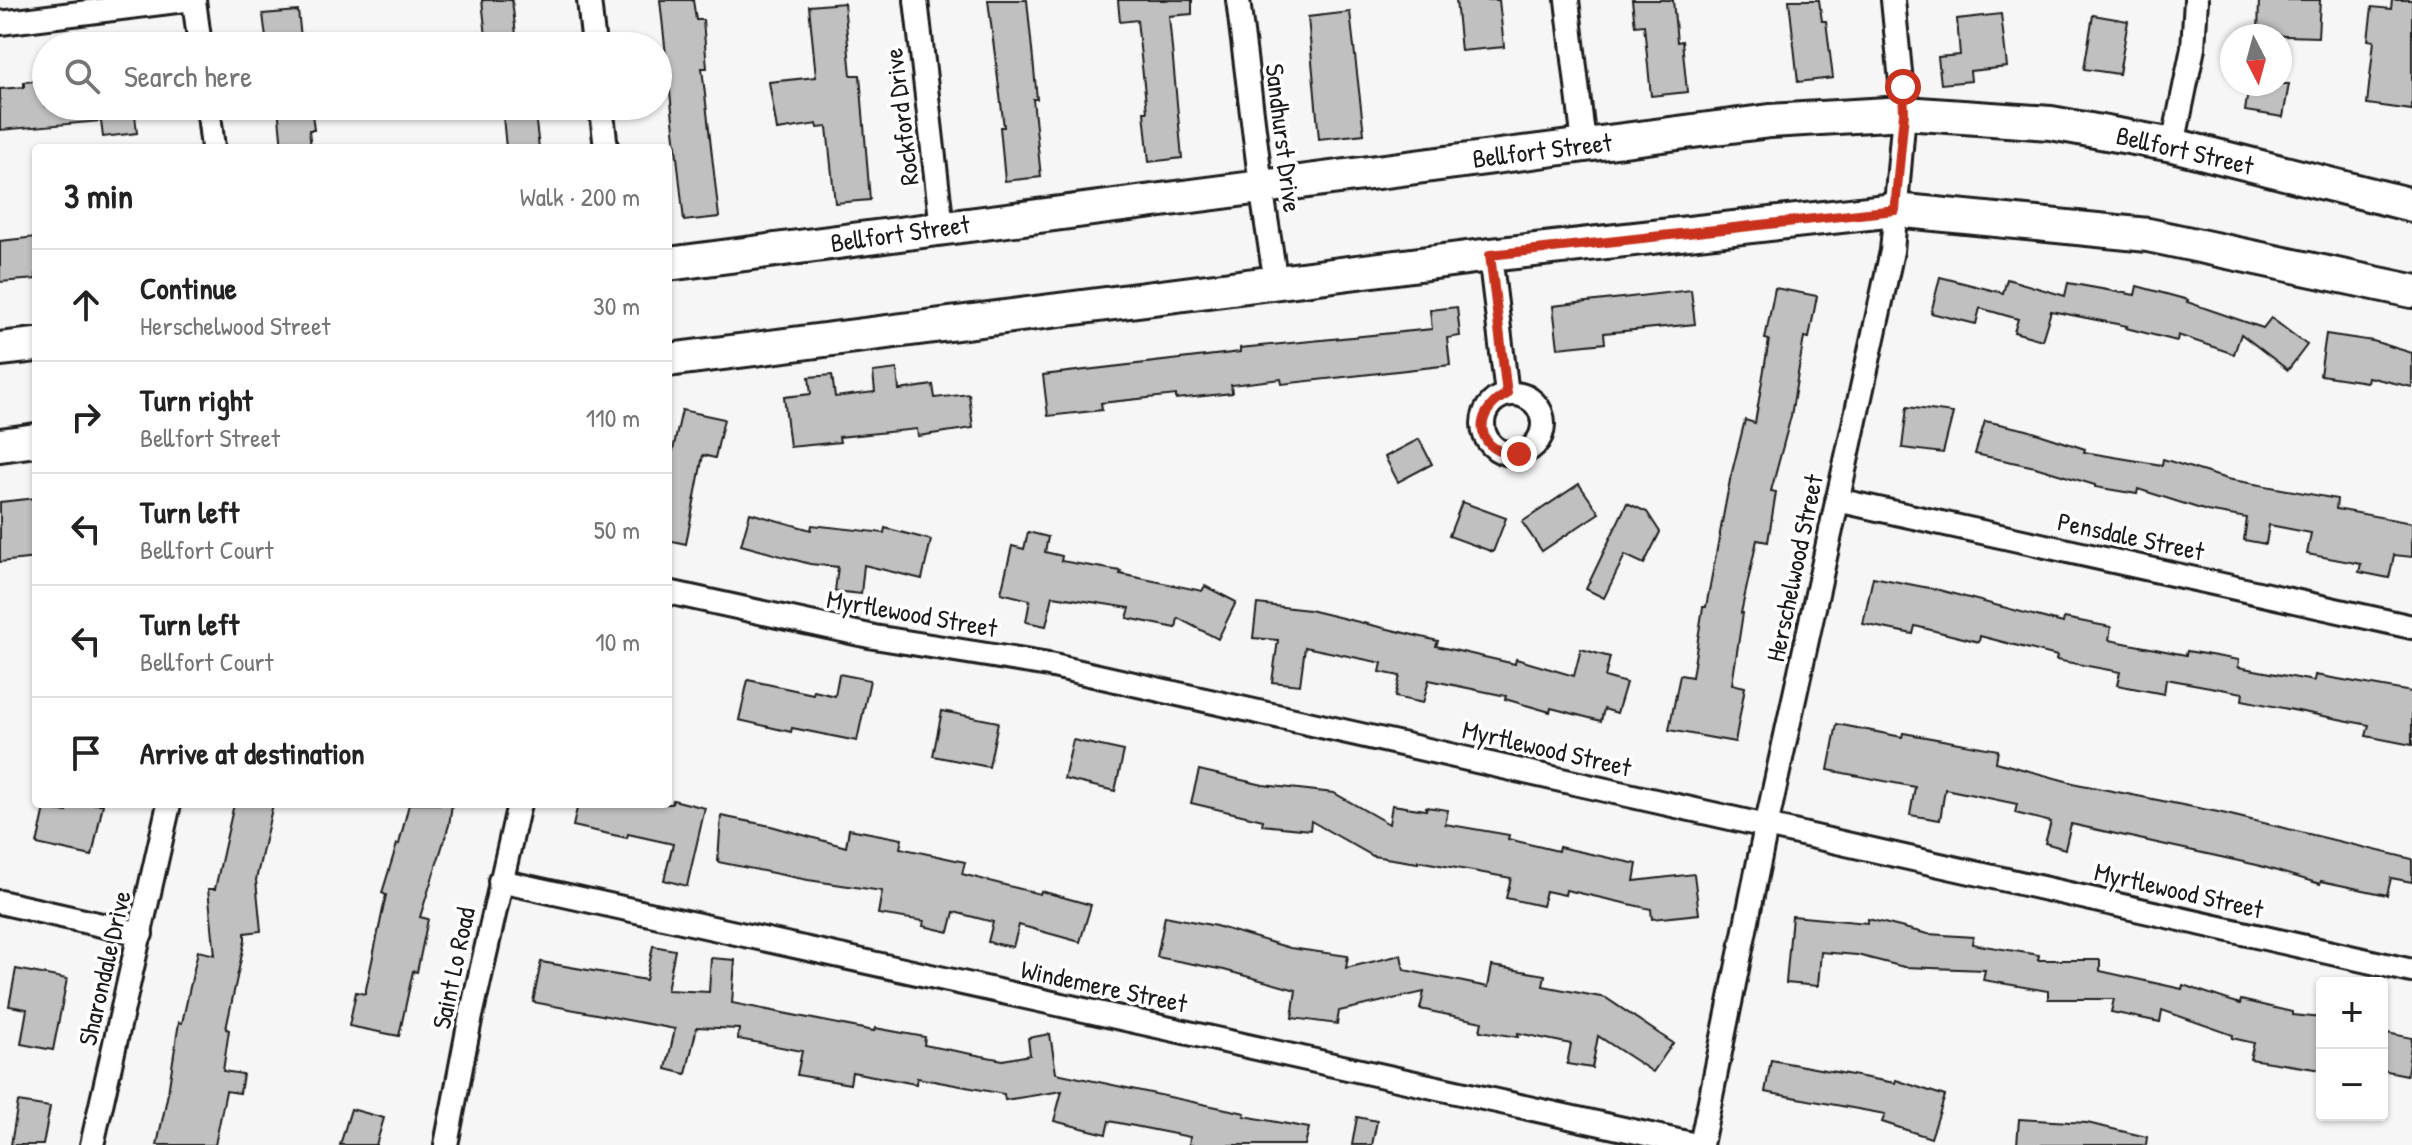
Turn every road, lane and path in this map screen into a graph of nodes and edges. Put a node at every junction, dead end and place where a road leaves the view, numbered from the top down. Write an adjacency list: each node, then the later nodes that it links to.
1 (185, 0): 9 (street)
2 (194, 0): 10 (street)
3 (589, 0): 11 (street)
4 (916, 0): 22 (street, Rockford Drive)
5 (1238, 0): 19 (street, Sandhurst Drive)
6 (1567, 0): 17 (street)
7 (1893, 0): 12 (street, Herschelwood Street)
8 (2196, 0): 18 (street)
9 (0, 23)
10 (198, 32)
11 (592, 32)
12 (1904, 113): 17 (main road, Bellfort Street); 18 (main road, Bellfort Street); 21 (street, Herschelwood Street)
13 (210, 120): 15 (street)
14 (603, 120): 16 (street)
15 (213, 144)
16 (606, 144)
17 (1584, 144): 19 (main road, Bellfort Street)
18 (2173, 145): 20 (main road, Bellfort Street)
19 (1261, 186): 22 (main road, Bellfort Street); 25 (street, Sandhurst Drive)
20 (2412, 205)
21 (1895, 210): 23 (main road); 26 (main road); 33 (street, Herschelwood Street)
22 (942, 228): 24 (main road, Bellfort Street)
23 (1490, 255): 25 (main road); 30 (street)
24 (672, 263)
25 (1276, 283): 29 (main road)
26 (2412, 291)
27 (32, 345): 28 (main road)
28 (0, 349)
29 (672, 359)
30 (1507, 394)
31 (32, 441): 32 (main road)
32 (0, 445)
33 (1837, 500): 35 (street, Pensdale Street); 38 (street, Herschelwood Street)
34 (672, 593): 38 (street, Myrtlewood Street)
35 (2412, 627)
36 (168, 808): 41 (street, Sharondale Drive)
37 (518, 808): 39 (street, Saint Lo Road)
38 (1766, 827): 42 (street, Myrtlewood Street); 45 (street, Herschelwood Street)
39 (500, 881): 44 (street, Saint Lo Road); 45 (street, Windemere Street)
40 (0, 902): 41 (street)
41 (141, 934): 43 (street, Sharondale Drive)
42 (2412, 971)
43 (92, 1145)
44 (446, 1145)
45 (1699, 1145)

